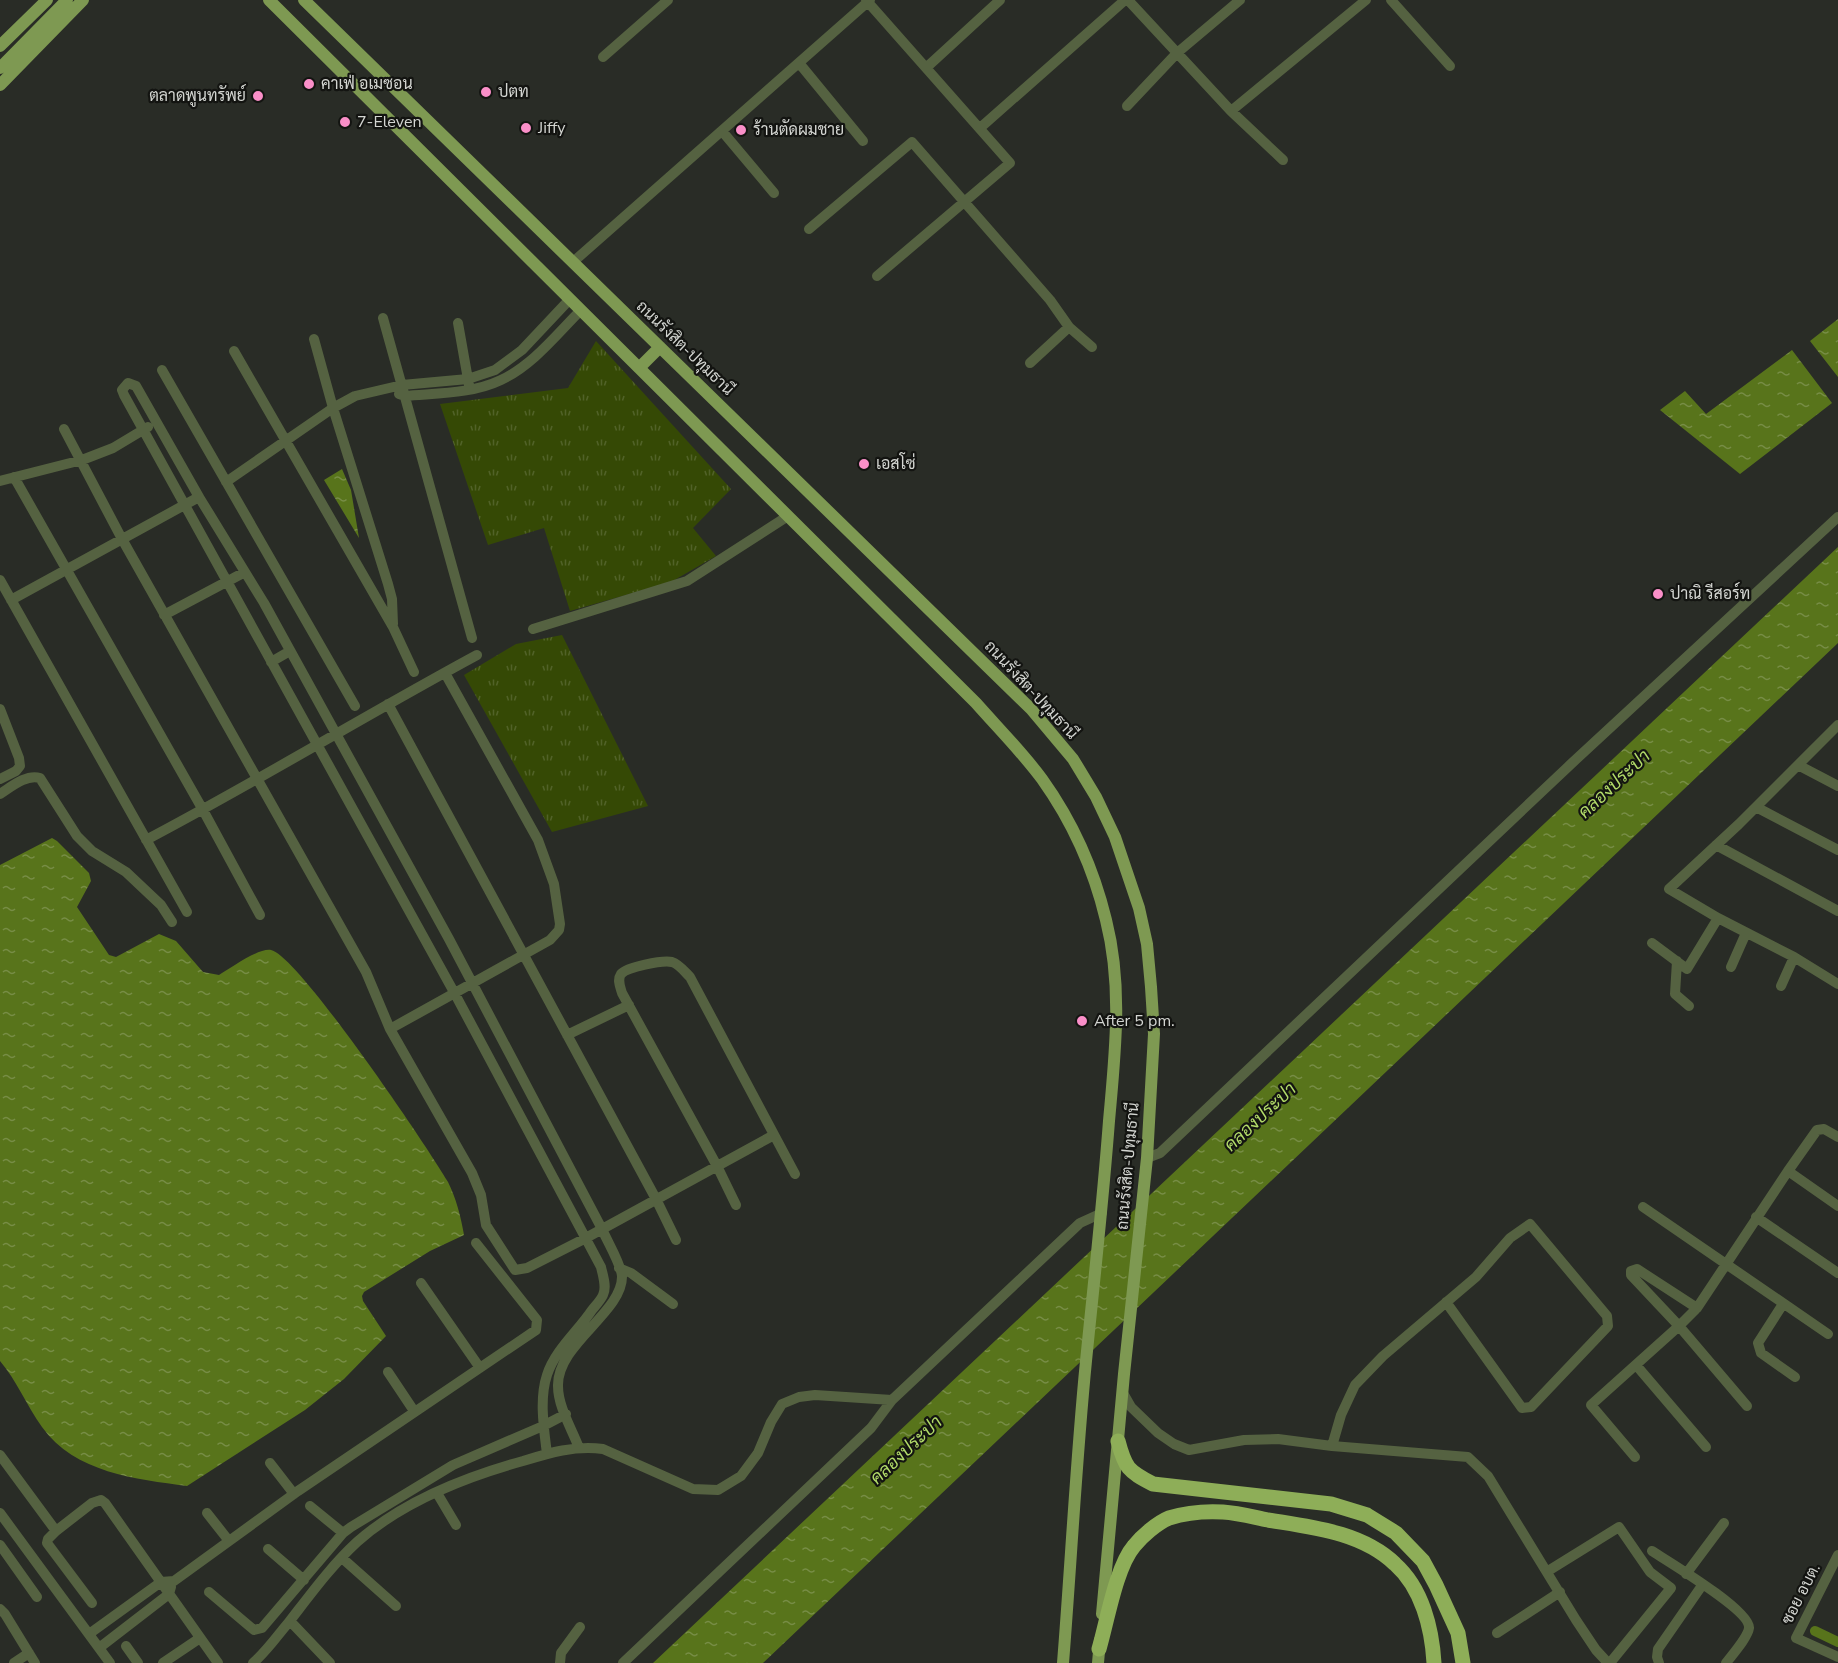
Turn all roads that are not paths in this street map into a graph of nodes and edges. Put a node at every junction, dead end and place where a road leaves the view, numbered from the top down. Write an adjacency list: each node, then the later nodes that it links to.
1 (47, 0): 13 (main road)
2 (67, 0): 19 (main road)
3 (83, 0): 20 (main road)
4 (269, 0): 32 (main road, ถนนรังสิต-ปทุมธานี)
5 (304, 0): 30 (main road, ถนนรังสิต-ปทุมธานี)
6 (668, 0): 15 (street)
7 (1000, 0): 18 (street)
8 (1126, 0): 14 (street); 23 (street)
9 (1240, 0): 14 (street)
10 (1366, 0): 22 (street)
11 (1391, 0): 17 (street)
12 (868, 1): 16 (street); 18 (street)
13 (0, 46)
14 (1177, 53): 21 (street); 22 (street)
15 (603, 57)
16 (799, 63): 24 (street); 25 (street)
17 (1450, 66)
18 (927, 67): 23 (street)
19 (0, 68)
20 (0, 85)
21 (1127, 106)
22 (1231, 111): 26 (street)
23 (981, 128): 28 (street)
24 (722, 131): 27 (street); 30 (street)
25 (863, 141)
26 (1283, 160)
27 (774, 192)
28 (965, 203): 29 (street); 31 (street); 36 (street)
29 (809, 229)
30 (573, 262): 38 (main road, ถนนรังสิต-ปทุมธานี)
31 (877, 276)
32 (570, 299): 33 (main road, ถนนรังสิต-ปทุมธานี); 44 (street)
33 (580, 309): 42 (main road, ถนนรังสิต-ปทุมธานี); 44 (street)
34 (383, 318): 45 (street)
35 (458, 323): 44 (street)
36 (1069, 327): 39 (street); 41 (street)
37 (314, 339): 46 (street)
38 (660, 347): 42 (main road); 113 (main road, ถนนรังสิต-ปทุมธานี)
39 (1092, 347)
40 (234, 351): 50 (street)
41 (1030, 363)
42 (639, 368): 57 (main road, ถนนรังสิต-ปทุมธานี)
43 (162, 370): 54 (street)
44 (469, 384): 45 (street)
45 (403, 390): 46 (street); 68 (street)
46 (333, 408): 50 (street); 66 (street)
47 (156, 422): 49 (street); 49 (street); 55 (street)
48 (64, 429): 51 (street)
49 (144, 430): 51 (street); 56 (street)
50 (285, 441): 54 (street); 66 (street)
51 (82, 460): 52 (street); 59 (street)
52 (14, 477): 53 (street); 60 (street)
53 (0, 481)
54 (226, 482): 75 (street)
55 (200, 497): 56 (street); 61 (street)
56 (184, 505): 59 (street); 63 (street)
57 (788, 516): 67 (street); 122 (main road, ถนนรังสิต-ปทุมธานี)
58 (1838, 517): 113 (street)
59 (122, 539): 60 (street); 65 (street)
60 (67, 569): 64 (street); 86 (street)
61 (245, 572): 63 (street); 69 (street)
62 (0, 580): 64 (street)
63 (227, 582): 65 (street); 71 (street)
64 (11, 600): 89 (street)
65 (164, 615): 82 (street)
66 (393, 627): 72 (street)
67 (533, 629)
68 (472, 638)
69 (290, 651): 71 (street); 78 (street)
70 (477, 655): 73 (street)
71 (271, 662): 79 (street)
72 (414, 672)
73 (445, 673): 74 (street); 99 (street)
74 (388, 704): 78 (street); 99 (street)
75 (355, 706)
76 (0, 709): 81 (street)
77 (1838, 725): 80 (street)
78 (335, 734): 79 (street); 87 (street)
79 (316, 744): 82 (street); 88 (street)
80 (1798, 765): 83 (street); 85 (street)
81 (0, 779)
82 (257, 779): 86 (street); 109 (street)
83 (1838, 786)
84 (0, 794): 96 (street)
85 (1756, 807): 90 (street); 91 (street)
86 (203, 810): 89 (street); 94 (street)
87 (384, 820): 88 (street); 103 (street)
88 (364, 830): 106 (street)
89 (146, 840): 93 (street)
90 (1716, 845): 92 (street); 95 (street)
91 (1838, 850)
92 (1838, 911)
93 (187, 912)
94 (260, 915)
95 (1718, 918): 97 (street); 101 (street)
96 (172, 922)
97 (1746, 933): 100 (street); 102 (street)
98 (1652, 943): 101 (street)
99 (524, 956): 103 (street); 110 (street)
100 (1794, 957): 104 (street); 105 (street)
101 (1677, 961): 108 (street)
102 (1731, 967)
103 (473, 984): 106 (street); 123 (street)
104 (1838, 984)
105 (1781, 986)
106 (455, 994): 109 (street); 124 (street)
107 (629, 1005): 110 (street); 111 (street); 114 (street)
108 (1689, 1006)
109 (390, 1029): 124 (street)
110 (567, 1035): 117 (street)
111 (774, 1135): 114 (street); 116 (street)
112 (1838, 1137): 115 (street)
113 (1147, 1158): 141 (main road, ถนนรังสิต-ปทุมธานี)
114 (717, 1166): 117 (street); 118 (street)
115 (1788, 1171): 119 (street); 121 (street)
116 (795, 1174)
117 (656, 1199): 123 (street); 125 (street)
118 (736, 1205)
119 (1838, 1206)
120 (1642, 1207): 127 (street)
121 (1756, 1217): 127 (street); 129 (street)
122 (1102, 1219): 142 (street); 203 (main road, ถนนรังสิต-ปทุมธานี)
123 (602, 1229): 124 (street); 128 (street)
124 (584, 1239): 146 (street)
125 (676, 1240)
126 (476, 1243): 138 (street)
127 (1725, 1265): 133 (street); 134 (street)
128 (620, 1268): 132 (street); 145 (street)
129 (1838, 1273)
130 (421, 1283): 138 (street)
131 (1446, 1302): 131 (street); 148 (street)
132 (673, 1304)
133 (1783, 1304): 136 (street); 140 (street)
134 (1697, 1308): 135 (street); 135 (street)
135 (1679, 1326): 137 (street); 143 (street)
136 (1828, 1334)
137 (1636, 1365): 149 (street); 153 (street)
138 (480, 1368): 144 (street)
139 (388, 1372): 144 (street)
140 (1795, 1377)
141 (1123, 1393): 147 (main road, ถนนรังสิต-ปทุมธานี); 148 (street)
142 (892, 1400): 150 (street); 202 (street)
143 (1746, 1406)
144 (414, 1412): 156 (street)
145 (566, 1414): 146 (street); 150 (street)
146 (543, 1426): 151 (street); 163 (street)
147 (1118, 1441): 184 (highway); 191 (main road, ถนนรังสิต-ปทุมธานี)
148 (1332, 1446): 170 (street)
149 (1706, 1447)
150 (579, 1448): 151 (street)
151 (547, 1454): 155 (street)
152 (0, 1455): 162 (street)
153 (1635, 1458)
154 (270, 1463): 156 (street)
155 (437, 1493): 161 (street); 169 (street)
156 (294, 1494): 164 (street)
157 (310, 1506): 163 (street)
158 (0, 1513): 187 (street)
159 (207, 1513): 164 (street)
160 (1724, 1523): 171 (street)
161 (456, 1525)
162 (56, 1531): 174 (street); 180 (street)
163 (343, 1533): 172 (street)
164 (229, 1541): 173 (street)
165 (0, 1545): 179 (street)
166 (267, 1549): 172 (street)
167 (1652, 1551): 171 (street)
168 (1838, 1555): 192 (street, ซอย อบต.)
169 (342, 1558): 181 (street); 183 (street)
170 (1548, 1571): 177 (street); 207 (street)
171 (1686, 1574): 175 (street)
172 (304, 1580): 176 (street)
173 (174, 1581): 174 (street); 178 (street)
174 (160, 1582): 178 (street); 187 (street)
175 (1703, 1584): 208 (street); 209 (street)
176 (209, 1592)
177 (1560, 1592): 186 (street); 207 (street)
178 (169, 1594): 188 (street); 190 (street)
179 (38, 1597)
180 (92, 1604)
181 (396, 1606)
182 (0, 1609): 193 (street)
183 (290, 1621): 199 (street); 200 (street)
184 (1453, 1622): 205 (highway); 206 (highway)
185 (580, 1627): 201 (street)
186 (1497, 1633)
187 (89, 1634): 190 (street)
188 (200, 1638): 197 (street); 198 (street)
189 (126, 1646): 196 (street)
190 (99, 1648): 195 (street)
191 (1098, 1656): 204 (highway)
192 (1838, 1657)
193 (32, 1658): 194 (street)
194 (14, 1663)
195 (110, 1663)
196 (138, 1663)
197 (163, 1663)
198 (218, 1663)
199 (253, 1663)
200 (330, 1663)
201 (560, 1663)
202 (622, 1663)
203 (1063, 1663)
204 (1434, 1663)
205 (1457, 1663)
206 (1463, 1663)
207 (1609, 1663)
208 (1659, 1663)
209 (1726, 1663)

